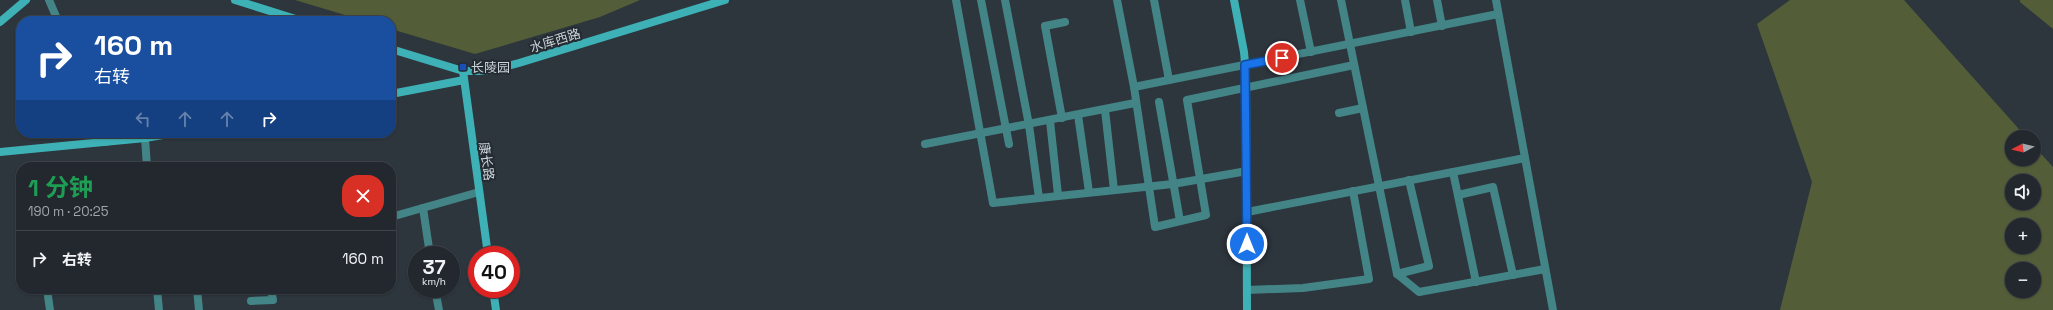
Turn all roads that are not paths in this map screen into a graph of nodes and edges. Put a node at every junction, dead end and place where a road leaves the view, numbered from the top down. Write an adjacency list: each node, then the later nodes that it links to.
1 (26, 0): 19 (street)
2 (48, 0): 17 (street)
3 (234, 0): 18 (street)
4 (725, 0): 28 (street, 水库西路)
5 (956, 0): 44 (street)
6 (981, 0): 43 (street)
7 (1005, 0): 42 (street)
8 (1117, 0): 31 (street)
9 (1154, 0): 30 (street)
10 (1234, 0): 26 (street)
11 (1300, 0): 25 (street)
12 (1341, 0): 23 (street)
13 (1405, 0): 22 (street)
14 (1437, 0): 21 (street)
15 (1496, 0): 16 (street)
16 (1498, 14): 21 (street); 50 (street)
17 (56, 16)
18 (286, 16)
19 (0, 22)
20 (1065, 22): 40 (street)
21 (1442, 26): 22 (street)
22 (1411, 32): 23 (street)
23 (1350, 44): 25 (street); 27 (street)
24 (396, 51): 28 (street, 水库西路)
25 (1311, 52): 26 (street)
26 (1245, 65): 30 (street); 32 (street)
27 (1354, 65): 32 (street); 36 (street)
28 (463, 71): 29 (street, 康长路)
29 (464, 80): 33 (street); 61 (street, 康长路)
30 (1169, 80): 31 (street)
31 (1134, 87): 35 (street)
32 (1246, 87): 52 (street); 54 (street)
33 (396, 93)
34 (1159, 102): 56 (street)
35 (1135, 103): 37 (street); 58 (street)
36 (1363, 108): 38 (street); 57 (street)
37 (1106, 110): 39 (street); 59 (street)
38 (1339, 113)
39 (1078, 115): 40 (street); 62 (street)
40 (1062, 118): 41 (street)
41 (1050, 121): 42 (street); 63 (street)
42 (1029, 125): 43 (street); 65 (street)
43 (1006, 129): 44 (street); 48 (street)
44 (980, 134): 47 (street); 65 (street)
45 (98, 138): 49 (street)
46 (145, 138): 51 (street)
47 (924, 144)
48 (1009, 144)
49 (0, 152)
50 (1525, 158): 53 (street); 72 (street)
51 (147, 162)
52 (1247, 171): 54 (street); 67 (street)
53 (1453, 172): 55 (street); 64 (street)
54 (1201, 180): 56 (street); 69 (street)
55 (1409, 180): 57 (street); 73 (street)
56 (1173, 184): 58 (street); 69 (street)
57 (1379, 186): 60 (street); 73 (street)
58 (1148, 187): 59 (street); 69 (street)
59 (1114, 190): 62 (street)
60 (1352, 191): 67 (street); 76 (street)
61 (480, 192): 66 (street); 71 (street, 康长路)
62 (1089, 192): 63 (street)
63 (1058, 195): 65 (street)
64 (1458, 196): 74 (street); 75 (street)
65 (1039, 198)
66 (423, 208): 68 (street); 70 (street)
67 (1247, 212): 76 (street)
68 (396, 216)
69 (1180, 221)
70 (429, 246)
71 (487, 246)
72 (1545, 269): 74 (street); 90 (street)
73 (1397, 274): 75 (street)
74 (1513, 275): 75 (street)
75 (1476, 282)
76 (1247, 290): 89 (street)
77 (48, 294): 84 (street)
78 (158, 294): 85 (street)
79 (197, 294): 86 (street)
80 (272, 294): 83 (street)
81 (437, 298): 87 (street)
82 (494, 298): 88 (street)
83 (251, 301)
84 (50, 310)
85 (159, 310)
86 (199, 310)
87 (439, 310)
88 (496, 310)
89 (1247, 310)
90 (1553, 310)

